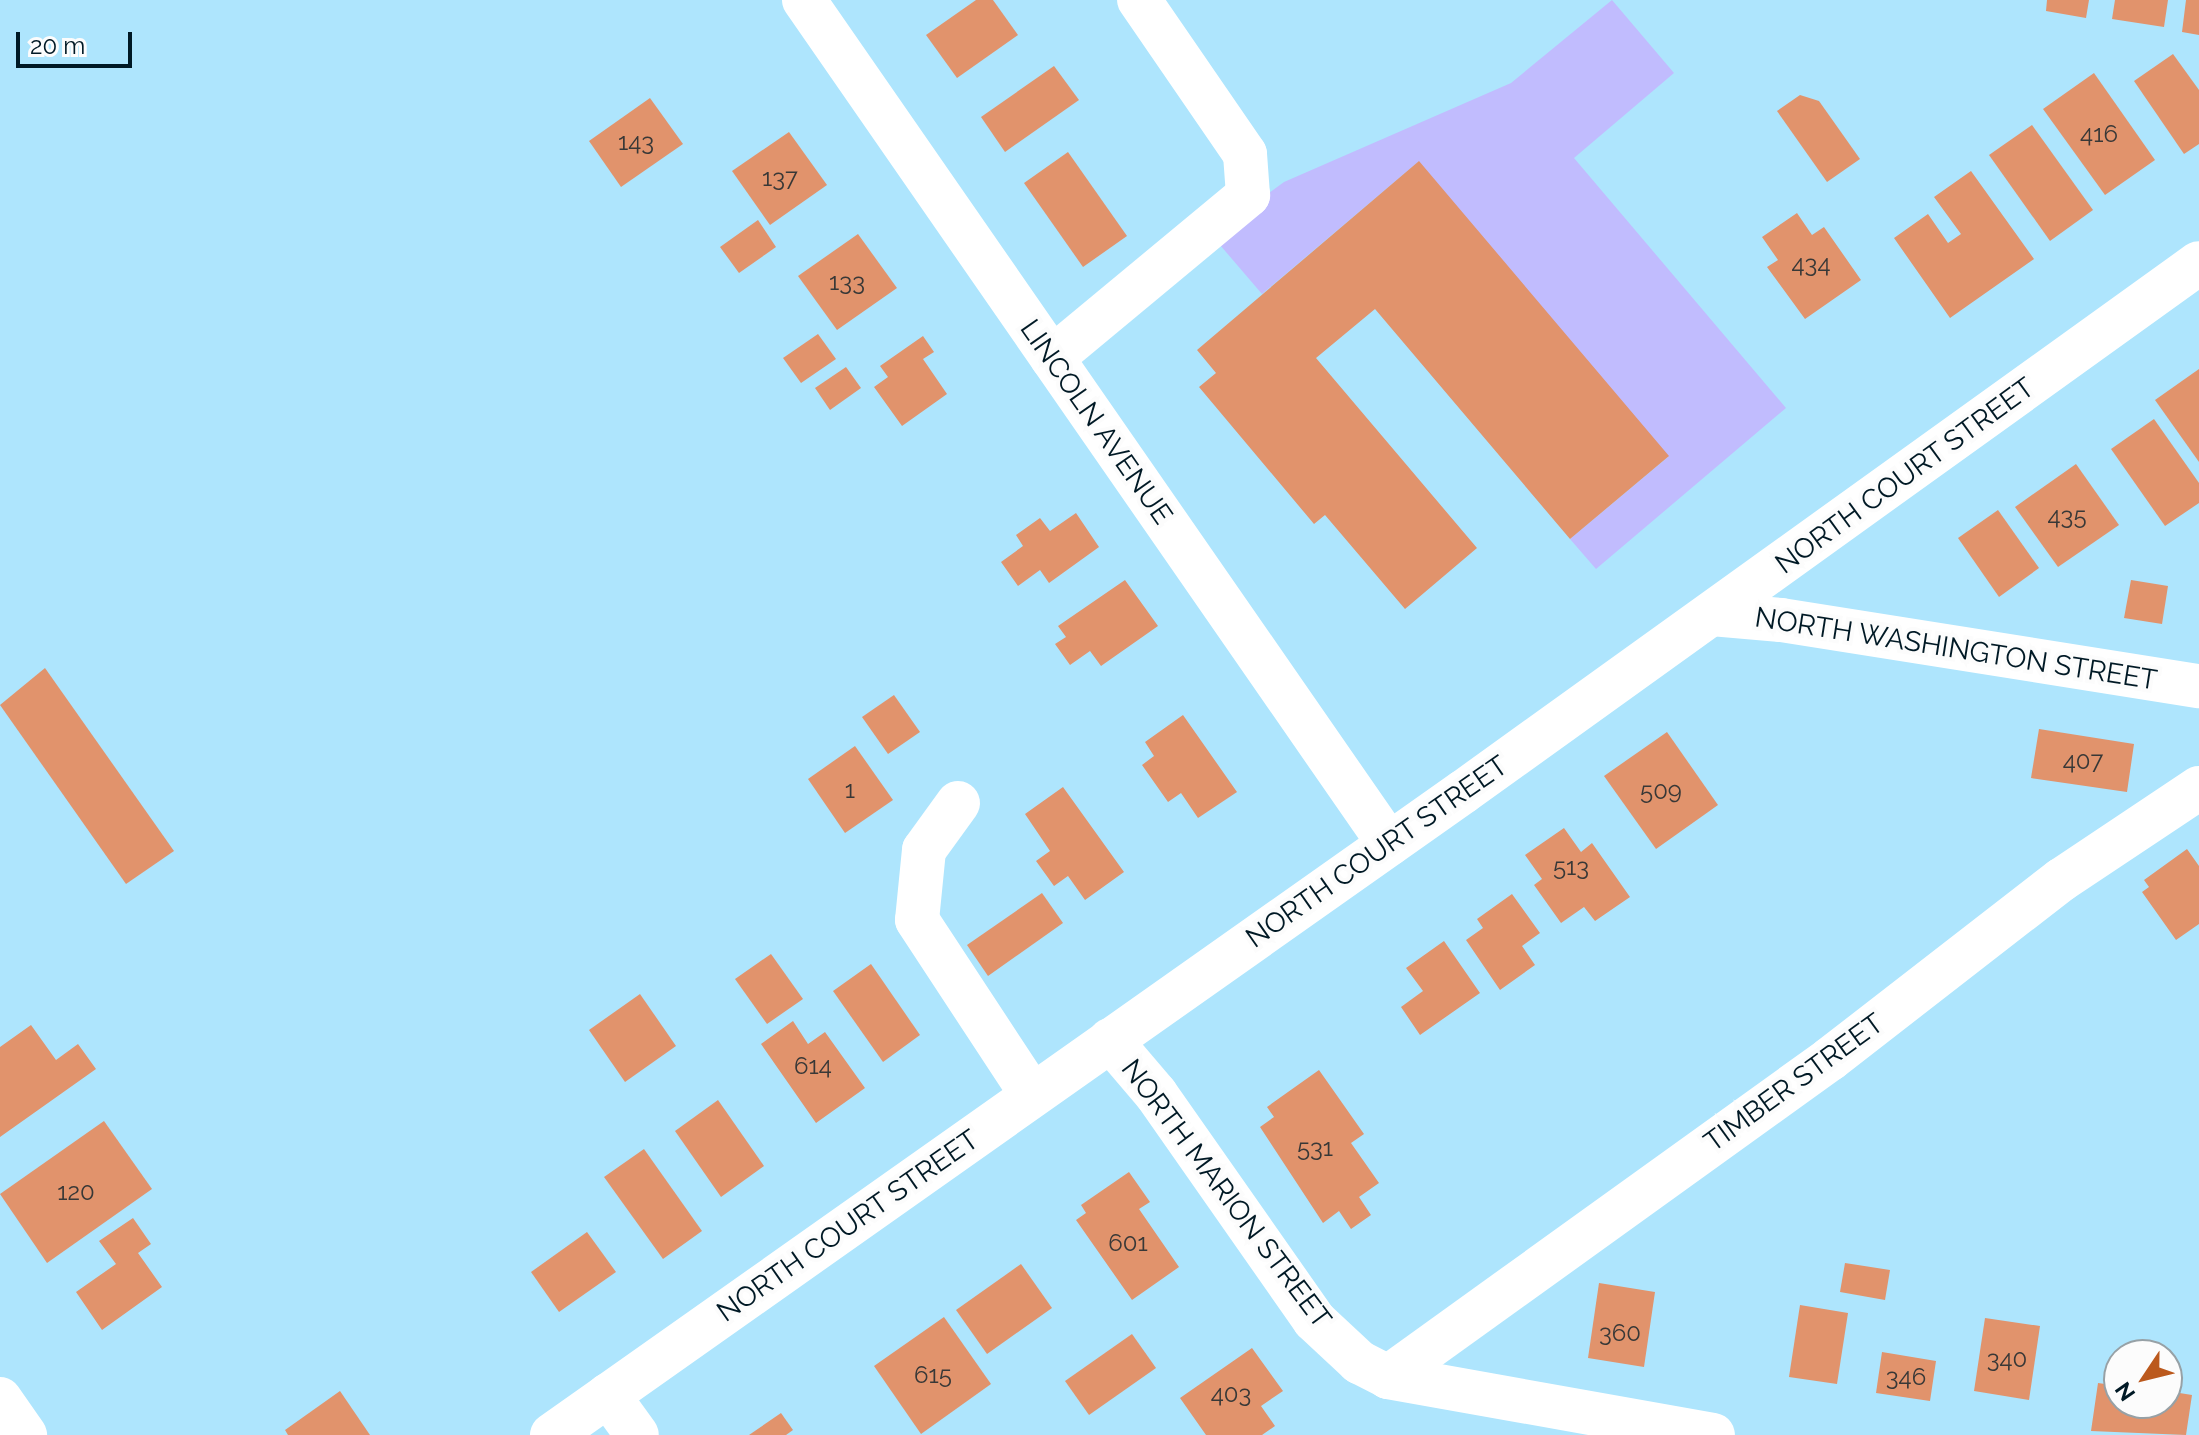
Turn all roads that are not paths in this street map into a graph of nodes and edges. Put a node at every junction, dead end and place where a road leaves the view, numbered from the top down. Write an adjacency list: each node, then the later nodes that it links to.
1 (804, 0): 4 (street, LINCOLN AVENUE)
2 (1139, 0): 4 (street)
3 (2199, 263): 5 (street, NORTH COURT STREET)
4 (1052, 358): 9 (street, LINCOLN AVENUE)
5 (1712, 614): 6 (street, NORTH WASHINGTON STREET); 9 (street, NORTH COURT STREET)
6 (2197, 674)
7 (2199, 788): 12 (street, TIMBER STREET)
8 (958, 803): 11 (street)
9 (1389, 844): 10 (street, NORTH COURT STREET)
10 (1110, 1040): 11 (street, NORTH COURT STREET); 12 (street, NORTH MARION STREET)
11 (1032, 1095): 13 (street, NORTH COURT STREET)
12 (1388, 1377): 16 (street, NORTH MARION STREET)
13 (608, 1395): 14 (street, NORTH COURT STREET); 15 (street)
14 (552, 1435)
15 (637, 1435)
16 (1713, 1435)

